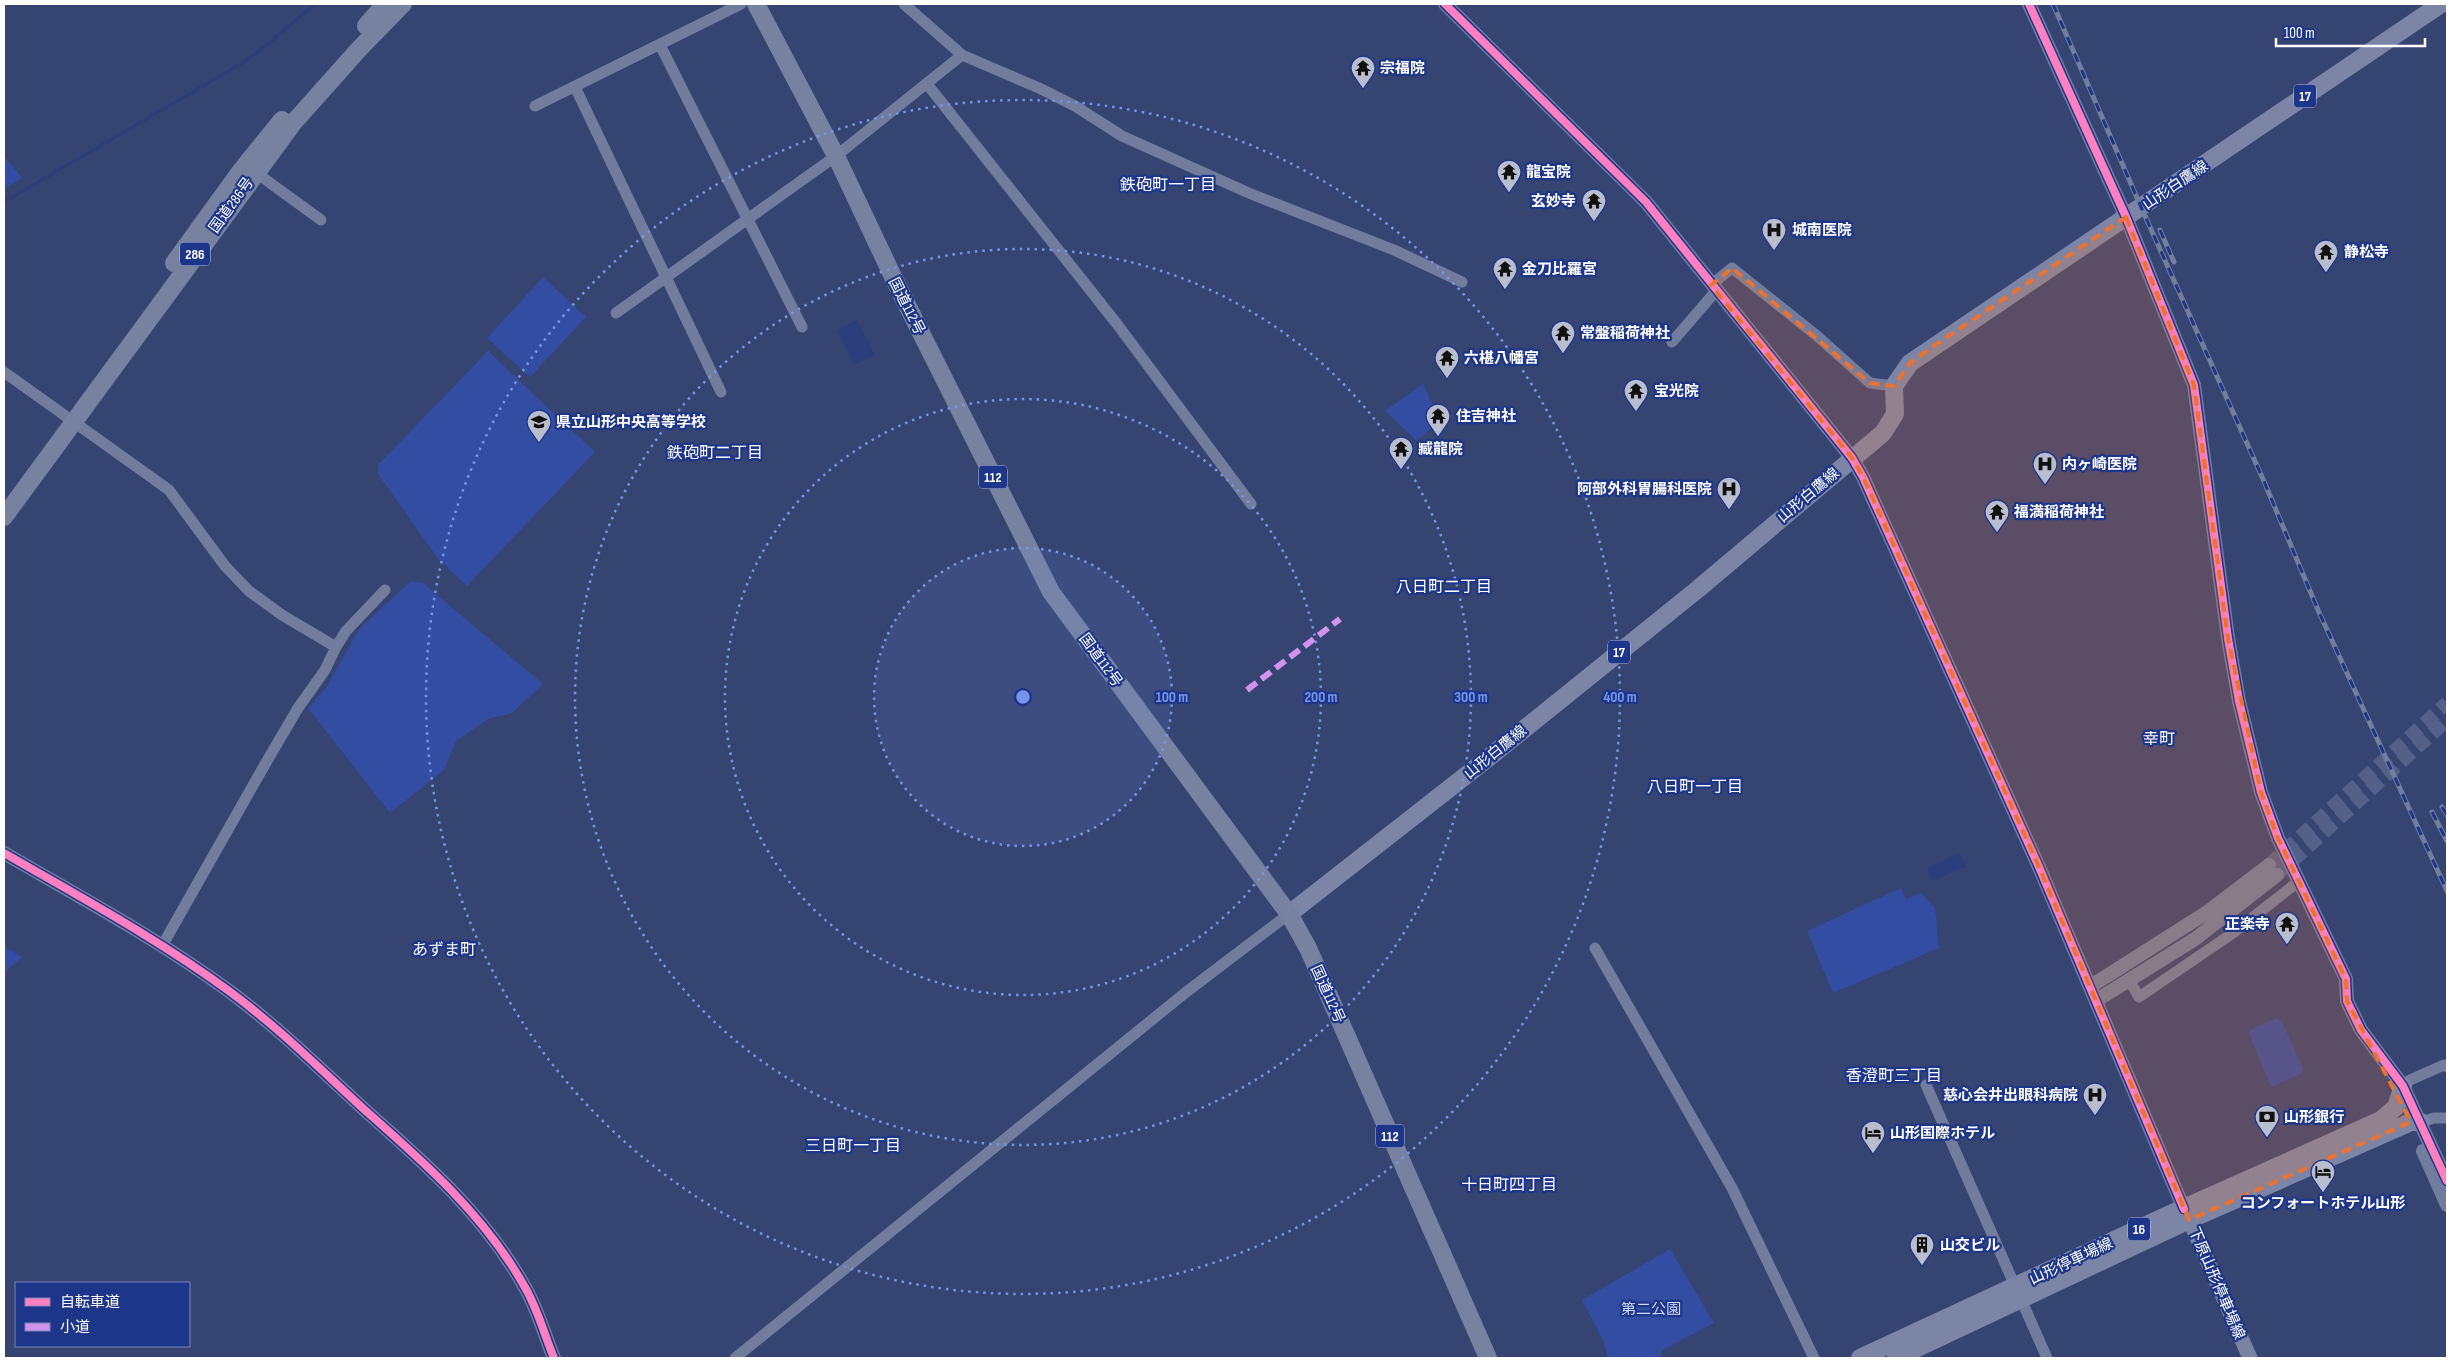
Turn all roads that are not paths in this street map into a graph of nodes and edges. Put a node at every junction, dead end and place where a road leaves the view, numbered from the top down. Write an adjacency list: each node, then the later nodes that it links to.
1 (385, 4): 15 (highway, 国道286号 / 286)
2 (403, 4): 15 (highway, 国道286号 / 286)
3 (741, 4): 9 (street)
4 (756, 4): 14 (highway, 国道112号 / 112)
5 (904, 4): 10 (street)
6 (1445, 4): 21 (street)
7 (2029, 4): 16 (street)
8 (2441, 4): 16 (main road, 山形白鷹線 / 17)
9 (660, 45): 12 (street); 18 (street)
10 (962, 55): 11 (street); 20 (street)
11 (927, 84): 14 (street); 31 (street)
12 (575, 87): 13 (street); 19 (street)
13 (535, 106)
14 (836, 156): 18 (street); 37 (highway, 国道112号 / 112)
15 (247, 172): 17 (street); 28 (highway, 国道286号 / 286)
16 (2126, 217): 26 (main road, 山形白鷹線 / 17); 36 (street)
17 (321, 220)
18 (747, 221): 19 (street); 23 (street)
19 (665, 276): 22 (street); 27 (street)
20 (1462, 282)
21 (1714, 288): 24 (street); 26 (street); 29 (street)
22 (616, 313)
23 (802, 327)
24 (1672, 342)
25 (4, 372): 28 (street)
26 (1894, 386): 29 (main road, 山形白鷹線 / 17)
27 (720, 392)
28 (68, 418): 30 (highway, 国道286号 / 286); 32 (highway, 国道286号 / 286); 34 (street)
29 (1852, 458): 37 (main road, 山形白鷹線 / 17); 41 (street)
30 (4, 498)
31 (1251, 504)
32 (4, 517)
33 (385, 590): 34 (street)
34 (336, 647): 38 (street)
35 (4, 853): 38 (street)
36 (2299, 880): 40 (street); 45 (street)
37 (1289, 914): 53 (street); 54 (highway, 国道112号 / 112)
38 (162, 946): 52 (street)
39 (1595, 948): 55 (street)
40 (2129, 980): 41 (street); 42 (street)
41 (2090, 986): 42 (street)
42 (2097, 1000): 50 (street)
43 (2447, 1067): 45 (street)
44 (1926, 1085): 51 (street)
45 (2401, 1091): 47 (street); 50 (main road, 山形停車場線 / 16)
46 (2447, 1118): 47 (street)
47 (2416, 1122): 48 (street); 49 (street); 50 (main road, 山形停車場線 / 16)
48 (2447, 1181)
49 (2447, 1205)
50 (2187, 1214): 51 (main road, 山形停車場線 / 16); 59 (main road, 下原山形停車場線)
51 (2018, 1293): 56 (main road, 山形停車場線 / 16); 57 (main road, 山形停車場線 / 16); 58 (street)
52 (554, 1358)
53 (735, 1358)
54 (1488, 1358)
55 (1814, 1358)
56 (1860, 1358)
57 (1896, 1358)
58 (2047, 1358)
59 (2250, 1358)

